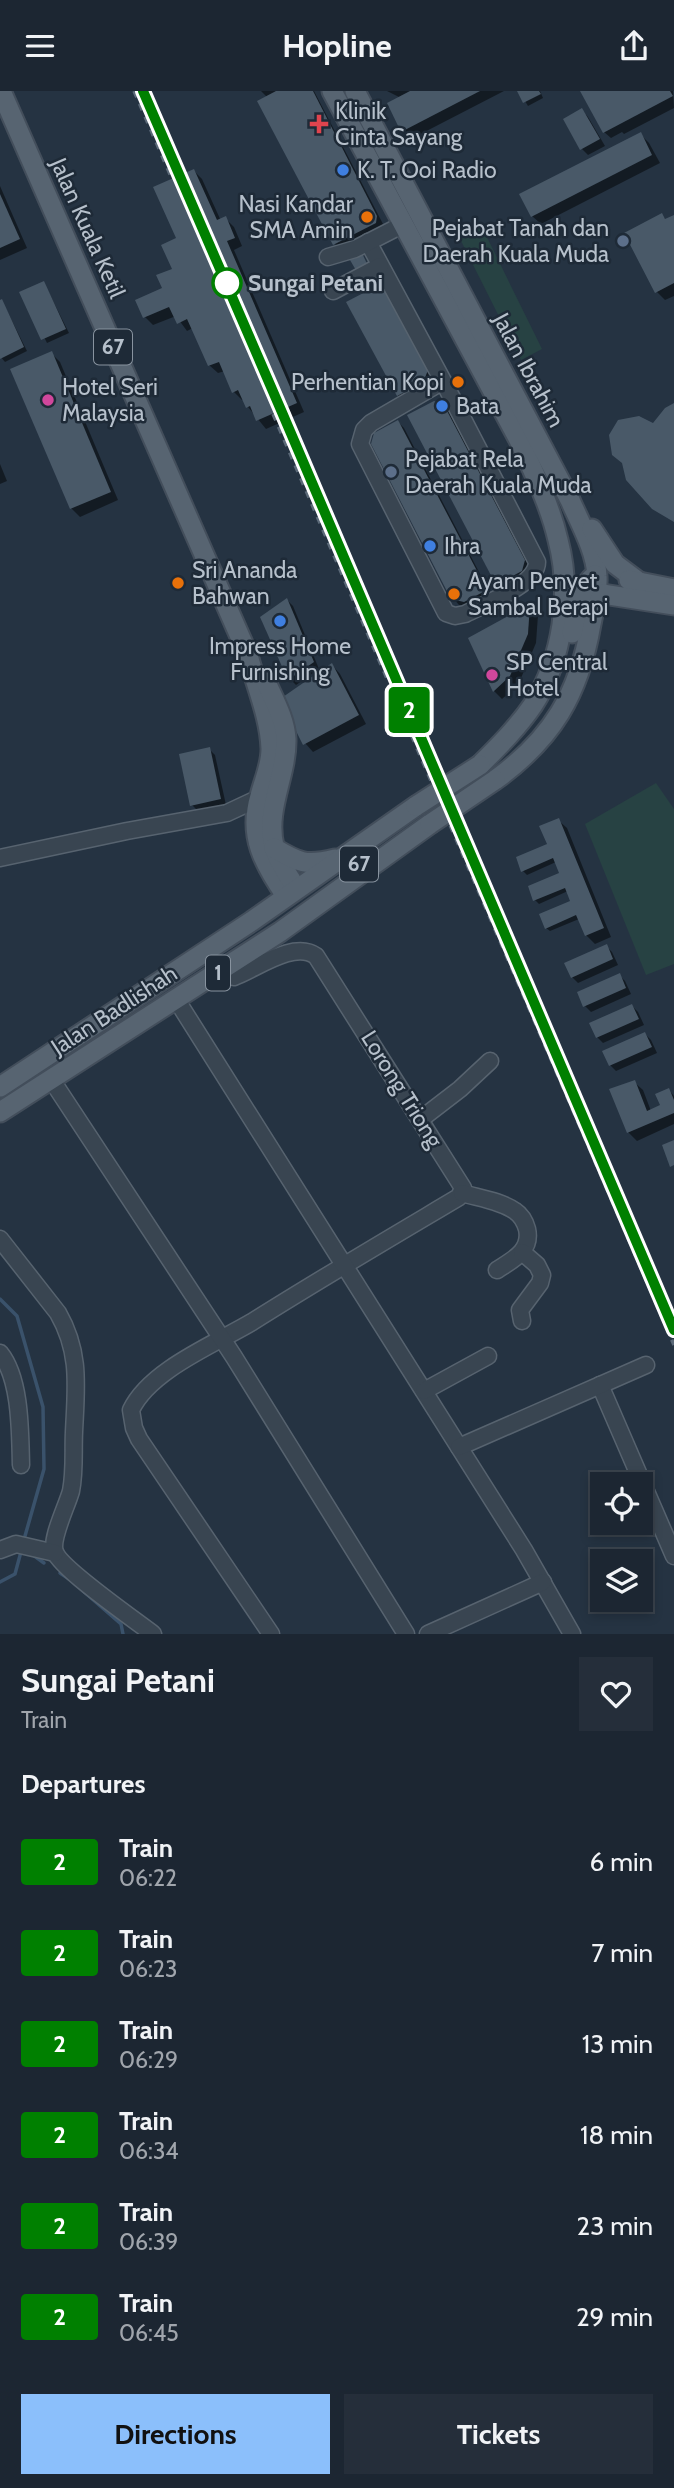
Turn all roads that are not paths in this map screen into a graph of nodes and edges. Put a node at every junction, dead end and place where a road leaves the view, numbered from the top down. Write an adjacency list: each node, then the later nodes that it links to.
1 (1, 91): 16 (main road, Jalan Kuala Ketil / 67)
2 (332, 91): 4 (main road, Jalan Ibrahim / 1)
3 (355, 91): 10 (main road, Jalan Ibrahim / 1)
4 (400, 220): 5 (street); 5 (street); 9 (main road, Jalan Ibrahim / 1)
5 (368, 242): 6 (street)
6 (380, 266): 7 (street); 8 (street)
7 (333, 292)
8 (443, 381): 8 (street)
9 (540, 487): 11 (main road); 17 (main road, Jalan Ibrahim / 1)
10 (570, 500): 11 (main road, Jalan Ibrahim / 1); 13 (main road)
11 (594, 584): 13 (main road); 15 (main road, Jalan Ibrahim / 1); 17 (main road)
12 (674, 589): 13 (main road)
13 (639, 590): 14 (main road); 15 (main road)
14 (674, 605)
15 (587, 645): 19 (main road, Jalan Ibrahim / 1)
16 (248, 655): 20 (main road, Jalan Kuala Ketil / 67); 24 (main road, Jalan Kuala Ketil / 67)
17 (532, 705): 18 (main road, Jalan Ibrahim / 1)
18 (480, 765): 25 (main road, Jalan Badlishah / 1, bridge)
19 (495, 780): 22 (main road, Jalan Badlishah / 1, bridge)
20 (259, 798): 21 (street); 23 (main road, Jalan Kuala Ketil / 67)
21 (227, 813): 23 (street); 26 (street)
22 (426, 827): 27 (main road, 67); 29 (main road, Jalan Badlishah / 1)
23 (257, 837): 24 (main road, Jalan Kuala Ketil / 67)
24 (268, 853): 25 (main road); 27 (main road, Jalan Kuala Ketil / 67); 28 (main road)
25 (344, 857): 27 (main road, Jalan Badlishah / 1)
26 (0, 858)
27 (292, 894): 28 (main road, Jalan Badlishah / 1); 30 (main road, 67)
28 (251, 921): 34 (main road, Jalan Badlishah / 1)
29 (225, 968): 30 (main road, Jalan Badlishah / 1); 36 (street, Lorong Triong)
30 (199, 985): 31 (main road, Jalan Badlishah / 1)
31 (176, 999): 33 (main road, Jalan Badlishah / 1); 40 (street)
32 (490, 1061): 36 (street)
33 (51, 1079): 35 (main road, Jalan Badlishah / 1); 43 (street)
34 (0, 1087)
35 (0, 1112)
36 (421, 1119): 37 (street, Lorong Triong)
37 (463, 1193): 39 (street); 40 (street)
38 (0, 1239): 52 (street)
39 (522, 1252): 41 (street); 42 (street)
40 (344, 1264): 43 (street); 48 (street)
41 (496, 1270)
42 (522, 1321)
43 (221, 1340): 56 (street); 57 (street)
44 (0, 1353): 50 (street)
45 (488, 1356): 48 (street)
46 (646, 1365): 47 (street)
47 (600, 1385): 49 (street); 53 (street)
48 (424, 1391): 49 (street)
49 (459, 1447): 54 (street)
50 (21, 1465)
51 (0, 1550): 52 (street)
52 (55, 1553): 55 (street)
53 (674, 1556)
54 (543, 1582): 58 (street); 59 (street)
55 (153, 1634)
56 (271, 1634)
57 (406, 1634)
58 (428, 1634)
59 (572, 1634)

